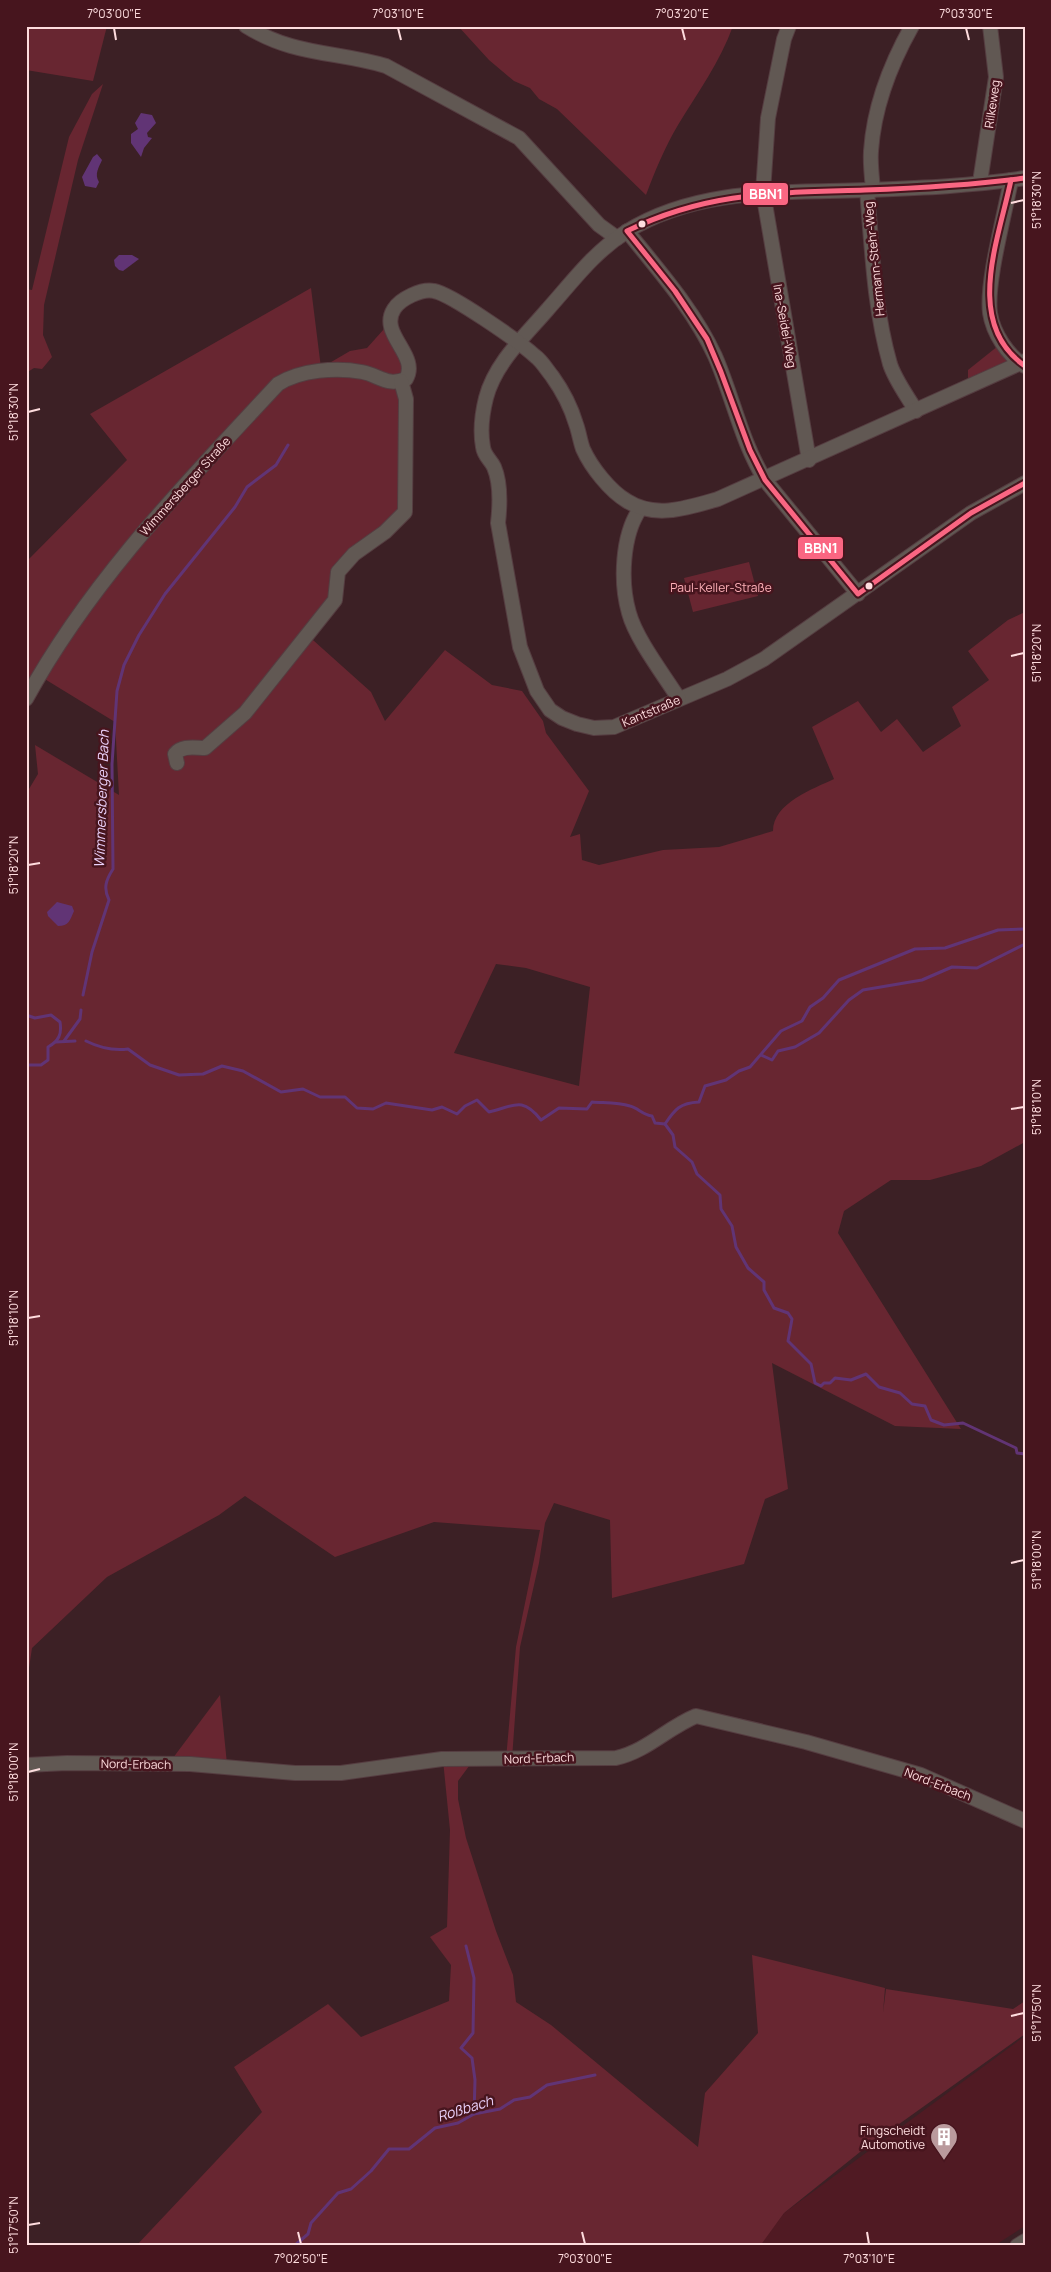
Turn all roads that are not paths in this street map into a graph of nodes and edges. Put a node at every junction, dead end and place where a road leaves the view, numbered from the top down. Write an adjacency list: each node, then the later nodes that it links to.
1 (246, 26): 9 (street)
2 (789, 26): 8 (street, Ina-Seidel-Weg)
3 (912, 26): 7 (street, Hermann-Stehr-Weg)
4 (990, 26): 6 (street, Rilkeweg)
5 (1018, 179): 6 (street); 11 (street)
6 (980, 182): 7 (street)
7 (870, 190): 8 (street); 13 (street, Hermann-Stehr-Weg)
8 (763, 192): 9 (street); 14 (street, Ina-Seidel-Weg)
9 (622, 235): 10 (street); 15 (street)
10 (519, 343): 12 (street); 17 (street); 20 (street, Kantstraße)
11 (1023, 364): 13 (street)
12 (401, 381): 19 (street, Wimmersberger Straße); 21 (street)
13 (916, 411): 14 (street)
14 (808, 460): 15 (street)
15 (765, 480): 17 (street); 18 (street)
16 (1025, 483): 18 (street, Kantstraße)
17 (640, 509): 20 (street)
18 (858, 594): 20 (street, Kantstraße)
19 (26, 699)
20 (680, 699)
21 (177, 763)
22 (26, 1765): 23 (street, Nord-Erbach)
23 (1025, 1821)
24 (1025, 2241): 25 (street)
25 (1016, 2246)

